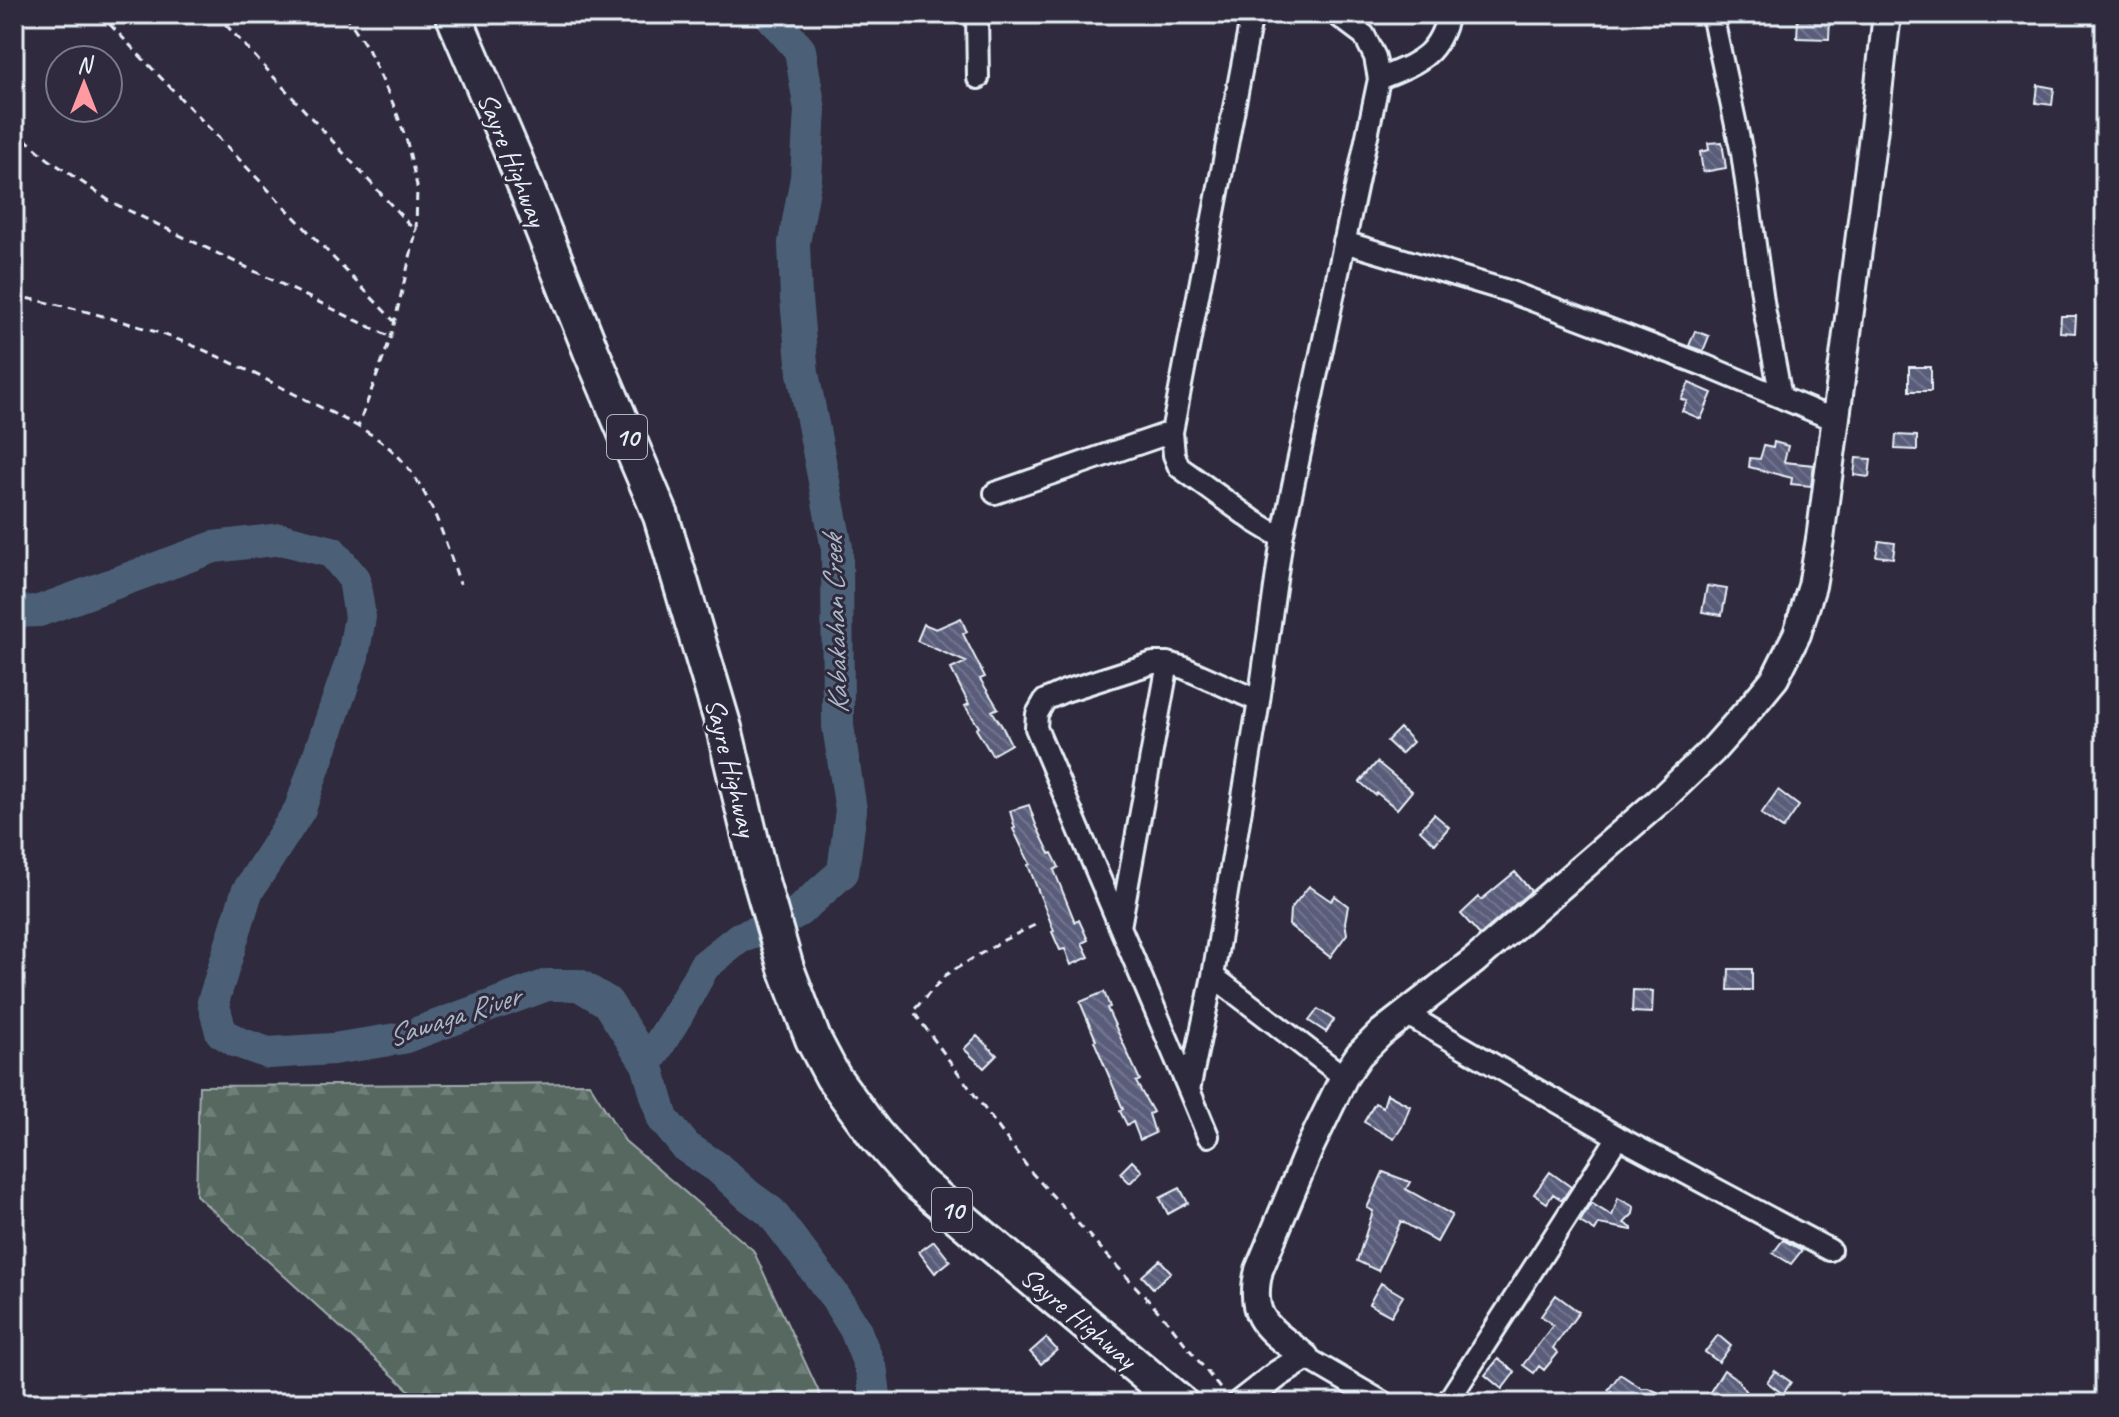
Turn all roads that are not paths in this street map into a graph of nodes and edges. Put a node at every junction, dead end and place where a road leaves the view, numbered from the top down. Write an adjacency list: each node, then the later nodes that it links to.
1 (453, 14): 28 (highway, Sayre Highway / 10)
2 (977, 14): 8 (street)
3 (1252, 14): 13 (street)
4 (1336, 14): 9 (street)
5 (1448, 14): 9 (street)
6 (1712, 14): 11 (street)
7 (1887, 14): 12 (street)
8 (978, 78)
9 (1379, 79): 10 (street)
10 (1344, 242): 11 (street); 15 (street)
11 (1781, 397): 12 (street)
12 (1835, 420): 20 (street)
13 (1172, 432): 14 (street); 15 (street)
14 (995, 493)
15 (1282, 538): 17 (street)
16 (1168, 663): 17 (street); 18 (street); 18 (street)
17 (1259, 701): 19 (street)
18 (1120, 927): 22 (street)
19 (1213, 976): 21 (street); 22 (street)
20 (1406, 1014): 21 (street); 24 (street)
21 (1344, 1077): 26 (street)
22 (1189, 1090): 23 (street)
23 (1208, 1136)
24 (1618, 1137): 25 (street); 30 (street)
25 (1830, 1250)
26 (1305, 1357): 27 (street); 29 (street)
27 (1232, 1397)
28 (1166, 1399)
29 (1384, 1403)
30 (1447, 1403)

